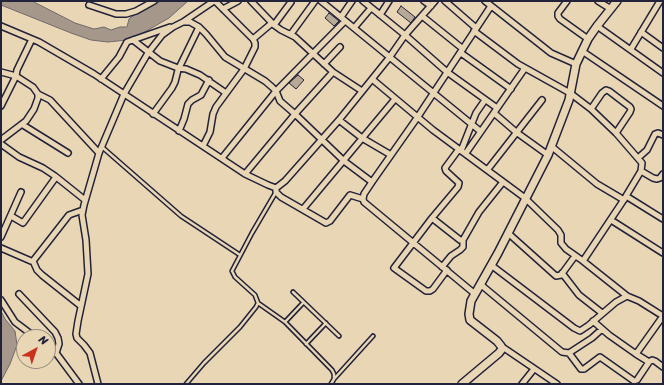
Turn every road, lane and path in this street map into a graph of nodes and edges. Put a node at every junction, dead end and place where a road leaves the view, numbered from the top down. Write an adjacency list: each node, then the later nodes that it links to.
1 (154, 1): 19 (street)
2 (215, 1): 23 (street); 28 (street)
3 (238, 1): 23 (street)
4 (251, 1): 29 (street)
5 (315, 1): 37 (street)
6 (321, 1): 27 (street)
7 (352, 1): 27 (street)
8 (362, 1): 22 (street)
9 (389, 1): 25 (street)
10 (424, 1): 20 (street)
11 (435, 1): 20 (street)
12 (445, 1): 35 (street)
13 (485, 1): 21 (street)
14 (567, 1): 41 (street)
15 (598, 1): 24 (street)
16 (617, 1): 24 (street)
17 (660, 1): 36 (street)
18 (291, 2): 29 (street)
19 (89, 5)
20 (431, 6): 26 (street)
21 (491, 6): 35 (street); 52 (street)
22 (371, 8): 25 (street); 34 (street)
23 (223, 9): 40 (street)
24 (611, 9): 31 (street)
25 (380, 15): 38 (street)
26 (422, 16): 38 (street); 46 (street)
27 (343, 19): 34 (street); 49 (street)
28 (183, 22): 32 (street); 33 (street)
29 (273, 24): 37 (street); 40 (street)
30 (1, 26): 39 (street)
31 (597, 26): 41 (street); 45 (street)
32 (173, 27): 42 (street); 48 (street)
33 (199, 27): 53 (street); 55 (street)
34 (354, 28): 50 (street)
35 (475, 30): 46 (street); 54 (street)
36 (641, 32): 44 (street); 45 (street)
37 (291, 34): 49 (street)
38 (405, 35): 50 (street); 58 (street)
39 (32, 39): 60 (street); 61 (street)
40 (253, 39): 55 (street)
41 (588, 39): 47 (street)
42 (133, 40): 48 (street); 61 (street)
43 (340, 47): 51 (street)
44 (663, 48)
45 (631, 49): 59 (street)
46 (462, 51): 58 (street); 64 (street)
47 (582, 51): 52 (street); 76 (street)
48 (148, 53): 53 (street); 71 (street)
49 (313, 53): 51 (street); 65 (street)
50 (389, 58): 62 (street); 68 (street)
51 (324, 64): 57 (street)
52 (576, 64): 69 (street)
53 (178, 68): 63 (street); 79 (street)
54 (525, 68): 64 (street); 69 (street)
55 (244, 69): 65 (street); 67 (street)
56 (1, 72): 60 (street)
57 (333, 72): 66 (street); 80 (street)
58 (447, 72): 68 (street); 73 (street)
59 (663, 73)
60 (16, 76): 70 (street); 75 (street)
61 (101, 79): 71 (street)
62 (372, 79): 66 (street); 72 (street)
63 (209, 80): 67 (street); 85 (street)
64 (511, 89): 78 (street)
65 (276, 91): 80 (street); 102 (street)
66 (362, 91): 82 (street)
67 (226, 93): 95 (street)
68 (434, 93): 81 (street); 83 (street)
69 (570, 93): 77 (street); 96 (street)
70 (38, 94): 84 (street); 99 (street)
71 (124, 94): 79 (street); 94 (street)
72 (396, 99): 81 (street); 90 (street)
73 (485, 100): 78 (street); 83 (street)
74 (542, 100): 87 (street)
75 (1, 106)
76 (663, 106)
77 (591, 109): 88 (street); 88 (street)
78 (495, 111): 86 (street); 87 (street)
79 (154, 114): 85 (street)
80 (295, 114): 91 (street); 107 (street)
81 (417, 118): 97 (street); 100 (street)
82 (339, 120): 90 (street); 91 (street)
83 (471, 123): 86 (street); 97 (street)
84 (23, 125): 92 (street); 98 (street)
85 (179, 131): 95 (street)
86 (480, 131): 97 (street)
87 (516, 132): 101 (street); 105 (street)
88 (616, 133): 103 (street)
89 (663, 135): 103 (street)
90 (362, 138): 100 (street); 104 (street)
91 (321, 139): 104 (street); 112 (street)
92 (1, 140)
93 (1, 144): 109 (street)
94 (102, 146): 99 (street); 130 (lane)
95 (203, 146): 102 (street)
96 (552, 146): 101 (street); 116 (street)
97 (462, 151): 105 (street); 121 (street)
98 (68, 153)
99 (99, 153): 117 (street)
100 (391, 155): 110 (street)
101 (548, 155): 115 (street)
102 (222, 158): 107 (street)
103 (638, 158): 106 (street)
104 (344, 161): 110 (street); 118 (street)
105 (488, 170): 111 (street)
106 (641, 171): 108 (street); 116 (street)
107 (245, 174): 112 (street)
108 (663, 174)
109 (56, 177): 117 (street); 120 (street)
110 (372, 182): 114 (street)
111 (504, 182): 115 (street); 126 (street)
112 (276, 190): 118 (street); 130 (lane)
113 (21, 192): 120 (street)
114 (363, 198): 118 (street); 127 (street)
115 (525, 198): 124 (street); 131 (street)
116 (625, 198): 122 (street); 123 (street)
117 (85, 200): 119 (street)
118 (303, 209)
119 (83, 210): 132 (street); 145 (street)
120 (11, 216): 125 (street)
121 (432, 218): 126 (street); 127 (street)
122 (663, 219)
123 (611, 220): 129 (street); 133 (street)
124 (508, 233): 134 (street); 136 (street)
125 (1, 237)
126 (463, 240): 135 (street)
127 (414, 242): 135 (street); 135 (street)
128 (1, 248): 132 (street)
129 (663, 253)
130 (240, 255): 143 (lane)
131 (575, 256): 133 (street); 136 (street)
132 (33, 261): 145 (street)
133 (583, 261): 141 (street)
134 (491, 265): 137 (street); 148 (street)
135 (445, 268): 140 (street)
136 (562, 273): 146 (street)
137 (480, 284): 140 (street); 160 (street)
138 (292, 292): 144 (lane)
139 (19, 294): 152 (street)
140 (475, 294): 158 (street)
141 (627, 296): 146 (street); 147 (street)
142 (1, 300): 151 (street)
143 (258, 303): 149 (lane); 169 (lane)
144 (304, 303): 149 (lane); 150 (lane)
145 (81, 306): 168 (street)
146 (602, 314): 148 (street)
147 (663, 316): 161 (street)
148 (593, 321): 153 (street)
149 (285, 322): 157 (lane)
150 (326, 323): 155 (lane); 157 (lane)
151 (24, 329)
152 (52, 329)
153 (602, 329): 160 (street); 161 (street)
154 (56, 334): 159 (street)
155 (339, 336)
156 (373, 336): 165 (lane)
157 (306, 344): 165 (lane)
158 (502, 346): 164 (street); 171 (street)
159 (56, 353): 167 (street)
160 (569, 353): 166 (street)
161 (636, 354): 162 (street)
162 (649, 362): 163 (street); 166 (street)
163 (663, 367)
164 (534, 369): 172 (street); 173 (street)
165 (334, 379): 170 (lane)
166 (634, 382)
167 (79, 384)
168 (98, 384)
169 (186, 384)
170 (331, 384)
171 (462, 384)
172 (522, 384)
173 (557, 384)

